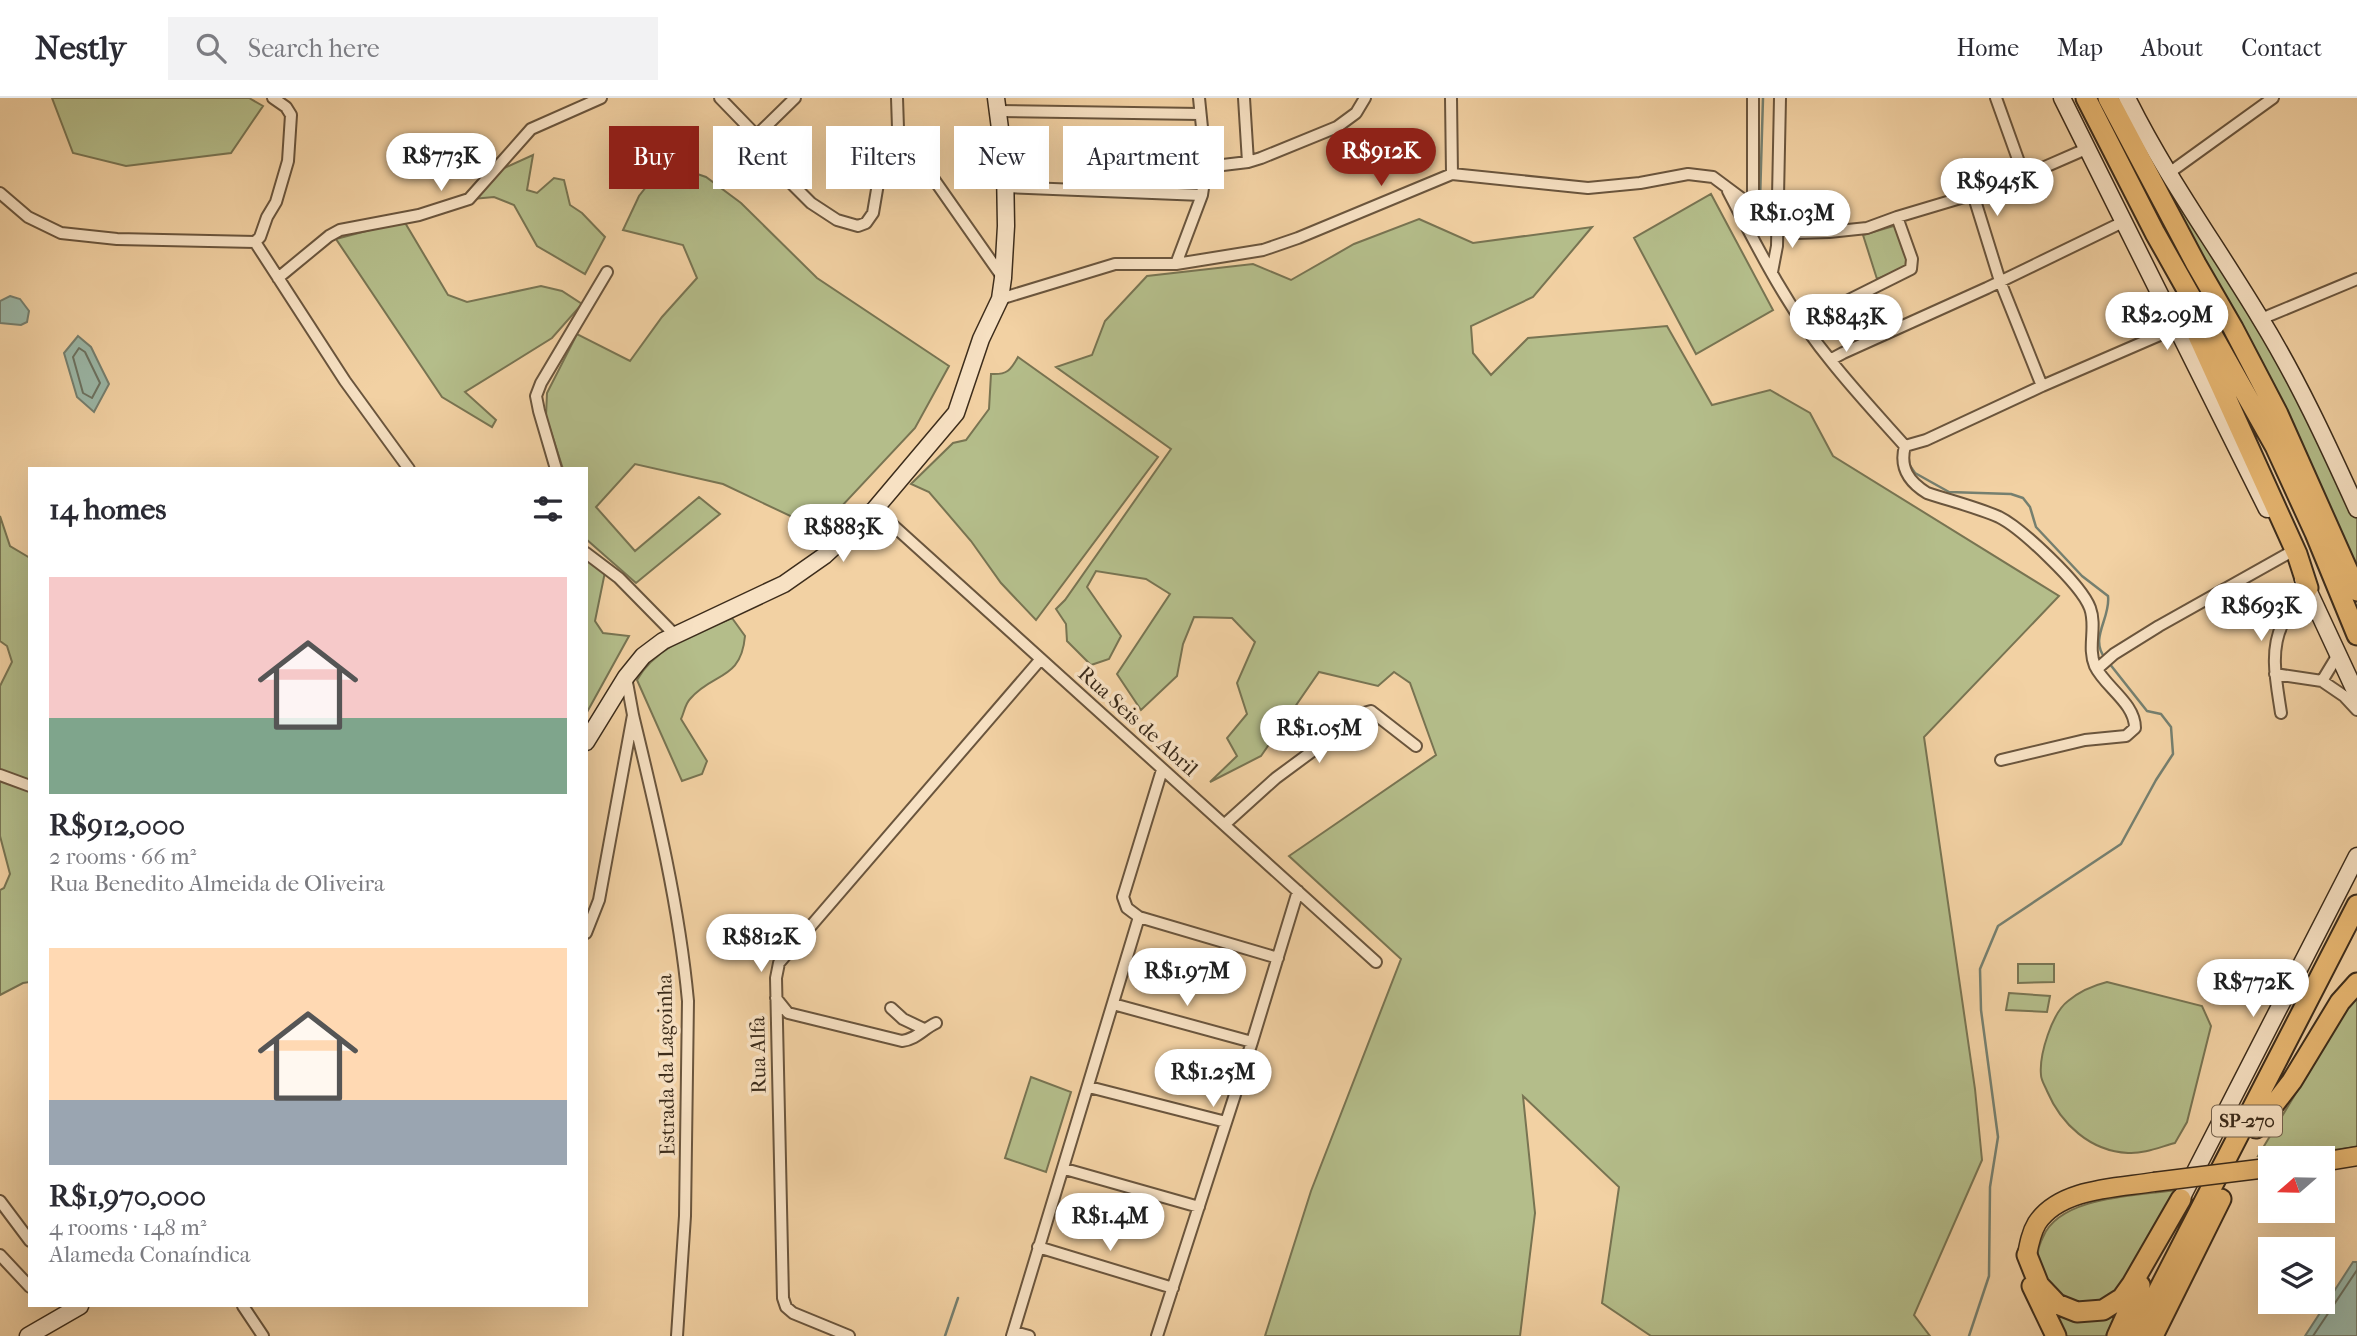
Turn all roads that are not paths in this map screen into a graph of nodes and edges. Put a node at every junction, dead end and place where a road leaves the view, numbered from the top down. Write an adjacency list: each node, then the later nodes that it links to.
1 (273, 98): 47 (street)
2 (601, 98): 51 (street)
3 (720, 98): 20 (street)
4 (795, 98): 21 (street)
5 (897, 98): 22 (street)
6 (1199, 98): 19 (street)
7 (1244, 98): 26 (street)
8 (1365, 98): 26 (street)
9 (1451, 98): 30 (street)
10 (1753, 98): 42 (street)
11 (1780, 98): 45 (street)
12 (1996, 98): 31 (street)
13 (2062, 98): 25 (main road)
14 (2086, 98): 68 (highway); 70 (highway)
15 (2108, 98): 69 (highway)
16 (2127, 98): 29 (main road)
17 (2273, 98): 29 (street)
18 (997, 105): 19 (street); 23 (main road)
19 (1200, 114): 24 (street)
20 (747, 126)
21 (766, 126)
22 (898, 126)
23 (999, 126)
24 (1201, 126)
25 (2086, 149): 31 (street); 44 (main road)
26 (1248, 162): 27 (street)
27 (1224, 165)
28 (1964, 165): 40 (street)
29 (2169, 173): 56 (main road)
30 (1452, 174): 32 (street); 48 (street)
31 (2024, 176): 40 (street)
32 (1726, 187): 42 (street); 46 (street)
33 (940, 188): 52 (street)
34 (798, 189): 35 (street)
35 (877, 189)
36 (1006, 189): 52 (main road)
37 (1049, 189): 41 (street)
38 (1203, 189): 41 (street)
39 (0, 193): 47 (street)
40 (1974, 194): 43 (street); 54 (street)
41 (1202, 195): 48 (street)
42 (1753, 209): 45 (street); 46 (street)
43 (1897, 217): 45 (street); 57 (street)
44 (2123, 222): 54 (street); 58 (main road)
45 (1776, 224): 50 (street)
46 (1749, 232): 50 (street)
47 (255, 243): 51 (street)
48 (1175, 264): 55 (street)
49 (607, 272): 63 (street)
50 (1772, 272): 57 (street)
51 (278, 278): 62 (street)
52 (1003, 278): 55 (main road)
53 (2357, 279): 56 (street)
54 (2000, 281): 59 (street); 60 (street)
55 (1000, 299): 64 (main road)
56 (2261, 319): 65 (main road)
57 (1802, 323): 59 (street)
58 (2176, 328): 60 (street); 66 (main road)
59 (1830, 360): 61 (street)
60 (2042, 386): 61 (street)
61 (1905, 446): 74 (street)
62 (409, 467)
63 (555, 467)
64 (875, 509): 71 (main road); 73 (street, Rua Seis de Abril)
65 (2357, 509)
66 (2289, 553): 68 (main road); 74 (street)
67 (588, 555): 71 (street)
68 (2308, 588): 72 (main road); 75 (street)
69 (2357, 591)
70 (2357, 635)
71 (676, 636): 76 (main road)
72 (2339, 653): 77 (street); 78 (main road)
73 (1040, 660): 85 (street, Rua Seis de Abril); 98 (street, Rua Alfa)
74 (2100, 666): 84 (street)
75 (2275, 674): 77 (street); 80 (street)
76 (626, 677): 81 (street, Estrada da Lagoinha); 82 (main road)
77 (2322, 681): 79 (street)
78 (2357, 695)
79 (2357, 710)
80 (2281, 713)
81 (633, 715): 93 (street); 125 (street, Estrada da Lagoinha)
82 (588, 739)
83 (1416, 746): 88 (street)
84 (2001, 760)
85 (1162, 770): 88 (street, Rua Seis de Abril); 92 (street)
86 (0, 775): 87 (street)
87 (28, 785)
88 (1225, 824): 90 (street, Rua Seis de Abril)
89 (2357, 856): 111 (main road)
90 (1298, 891): 95 (street); 96 (street, Rua Seis de Abril)
91 (2357, 905): 131 (highway, SP-270)
92 (1139, 917): 95 (street); 99 (street)
93 (588, 928)
94 (2357, 932): 106 (highway, SP-270)
95 (1278, 958): 103 (street)
96 (1376, 962)
97 (2357, 983): 106 (highway)
98 (776, 998): 102 (street); 126 (street, Rua Alfa)
99 (1113, 1003): 103 (street); 104 (street)
100 (891, 1008): 102 (street)
101 (936, 1023): 102 (street)
102 (924, 1029)
103 (1252, 1042): 105 (street)
104 (1089, 1087): 105 (street); 109 (street)
105 (1226, 1122): 113 (street)
106 (2256, 1128): 132 (highway, SP-270)
107 (2357, 1156): 108 (main road)
108 (2335, 1160)
109 (1065, 1168): 113 (street); 115 (street)
110 (2258, 1169): 117 (main road, bridge)
111 (2181, 1199): 117 (highway); 130 (highway)
112 (0, 1201): 114 (street)
113 (1199, 1207): 119 (street)
114 (28, 1238)
115 (1038, 1247): 119 (street); 122 (street)
116 (0, 1255): 118 (street)
117 (2027, 1255): 129 (highway)
118 (28, 1285)
119 (1173, 1288): 128 (street)
120 (71, 1307): 123 (main road)
121 (244, 1307): 124 (street)
122 (1013, 1334): 127 (street)
123 (28, 1336)
124 (263, 1336)
125 (677, 1336)
126 (849, 1336)
127 (1029, 1336)
128 (1157, 1336)
129 (2056, 1336)
130 (2117, 1336)
131 (2135, 1336)
132 (2153, 1336)

